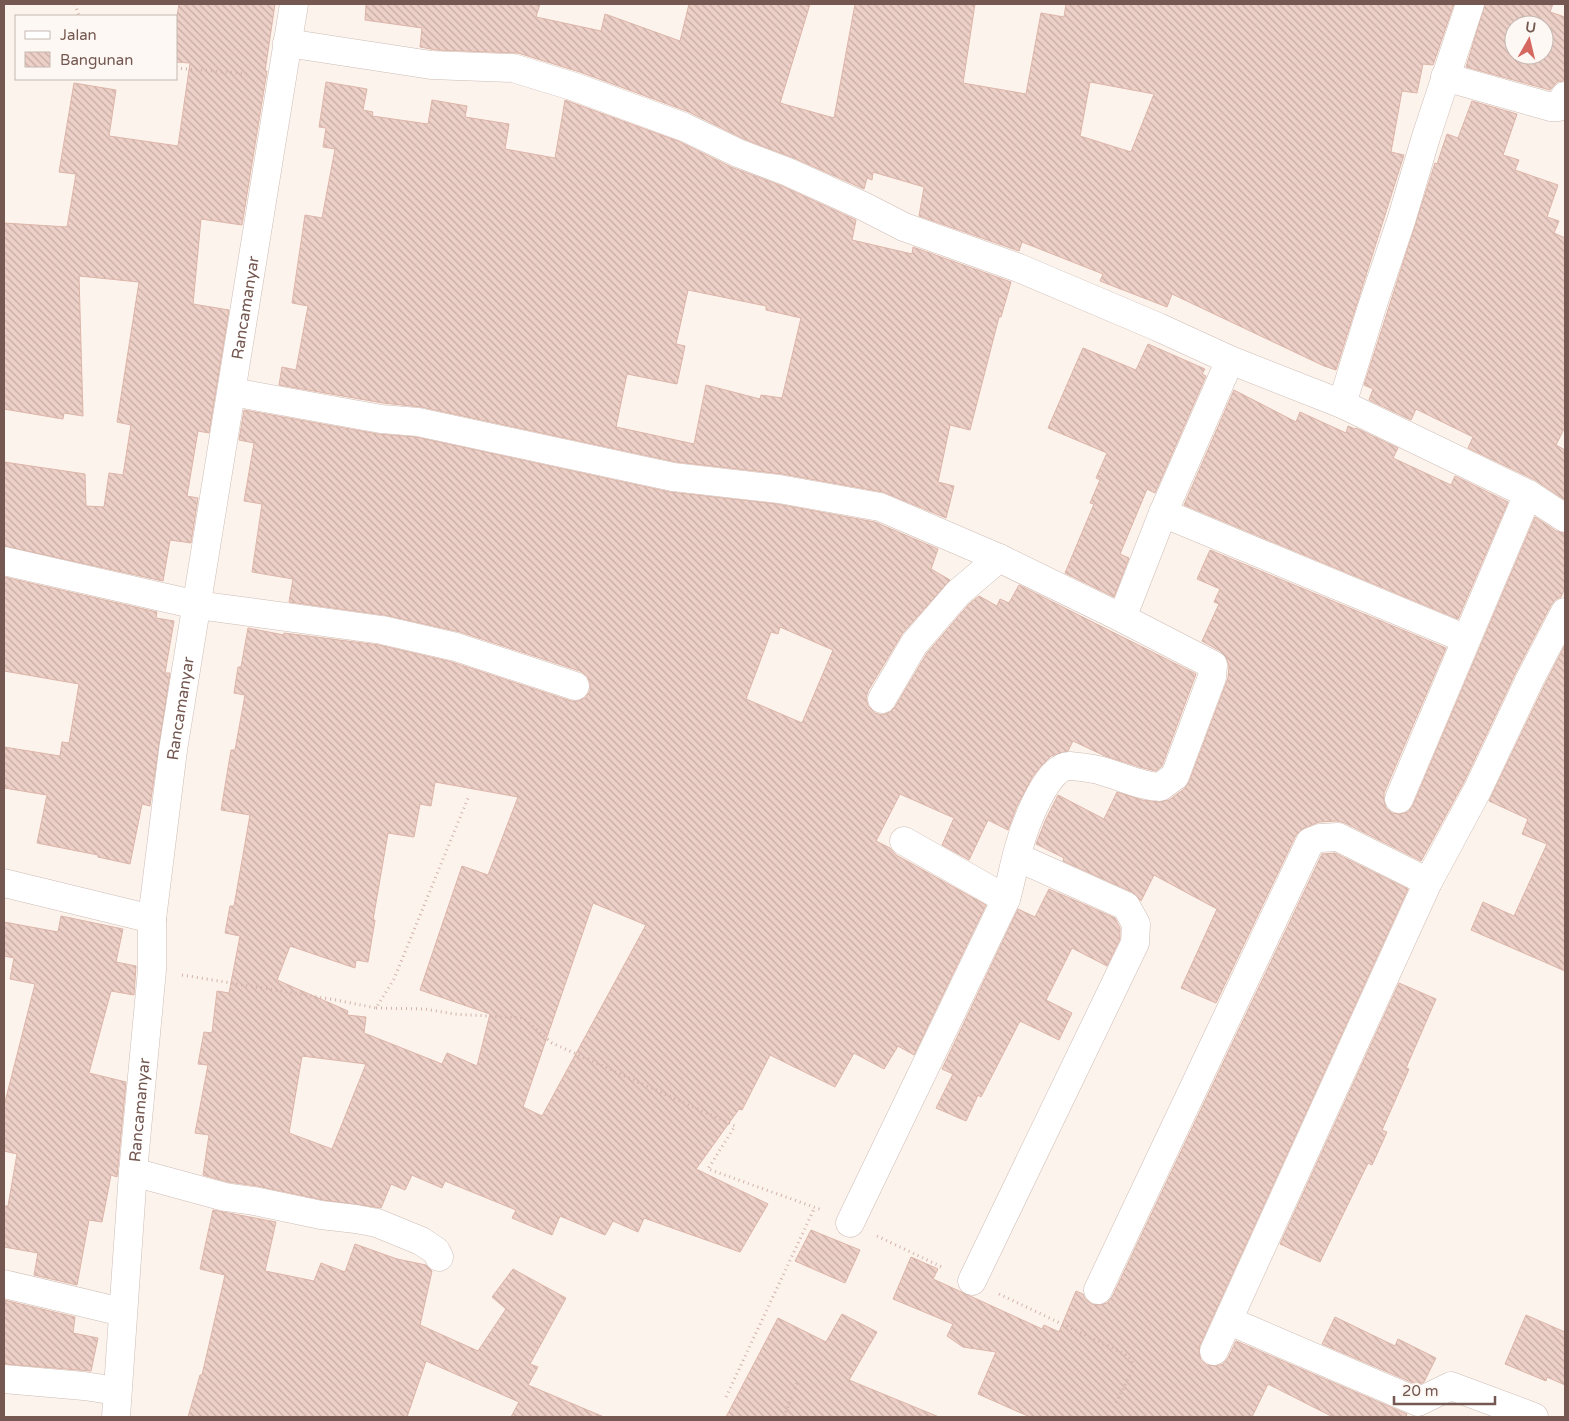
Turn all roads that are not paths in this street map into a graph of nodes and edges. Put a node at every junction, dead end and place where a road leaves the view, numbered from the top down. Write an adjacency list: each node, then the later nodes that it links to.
1 (294, 4): 3 (street, Rancamanyar)
2 (1470, 4): 4 (street)
3 (287, 43): 6 (street); 7 (street, Rancamanyar)
4 (1445, 77): 5 (street); 8 (street)
5 (1565, 96)
6 (1230, 360): 8 (street); 10 (street)
7 (232, 392): 12 (street); 14 (street, Rancamanyar)
8 (1342, 404): 9 (street)
9 (1528, 494): 11 (street); 17 (street)
10 (1163, 513): 16 (street); 17 (street)
11 (1565, 518)
12 (999, 558): 16 (street); 19 (street)
13 (4, 561): 14 (street)
14 (197, 605): 18 (street); 26 (street, Rancamanyar)
15 (1565, 612): 23 (street)
16 (1122, 618): 22 (street)
17 (1466, 639): 20 (street)
18 (575, 686)
19 (882, 698)
20 (1399, 799)
21 (904, 841): 25 (street)
22 (1017, 857): 25 (street); 30 (street)
23 (1428, 882): 32 (street); 35 (street)
24 (4, 883): 26 (street)
25 (1006, 899): 28 (street)
26 (152, 919): 27 (street, Rancamanyar)
27 (133, 1172): 29 (street); 33 (street, Rancamanyar)
28 (850, 1223)
29 (439, 1257)
30 (972, 1281)
31 (4, 1284): 33 (street)
32 (1098, 1290)
33 (122, 1312): 37 (street, Rancamanyar)
34 (1241, 1326): 38 (street)
35 (1214, 1351)
36 (4, 1379): 37 (street)
37 (116, 1404)
38 (1534, 1417)

